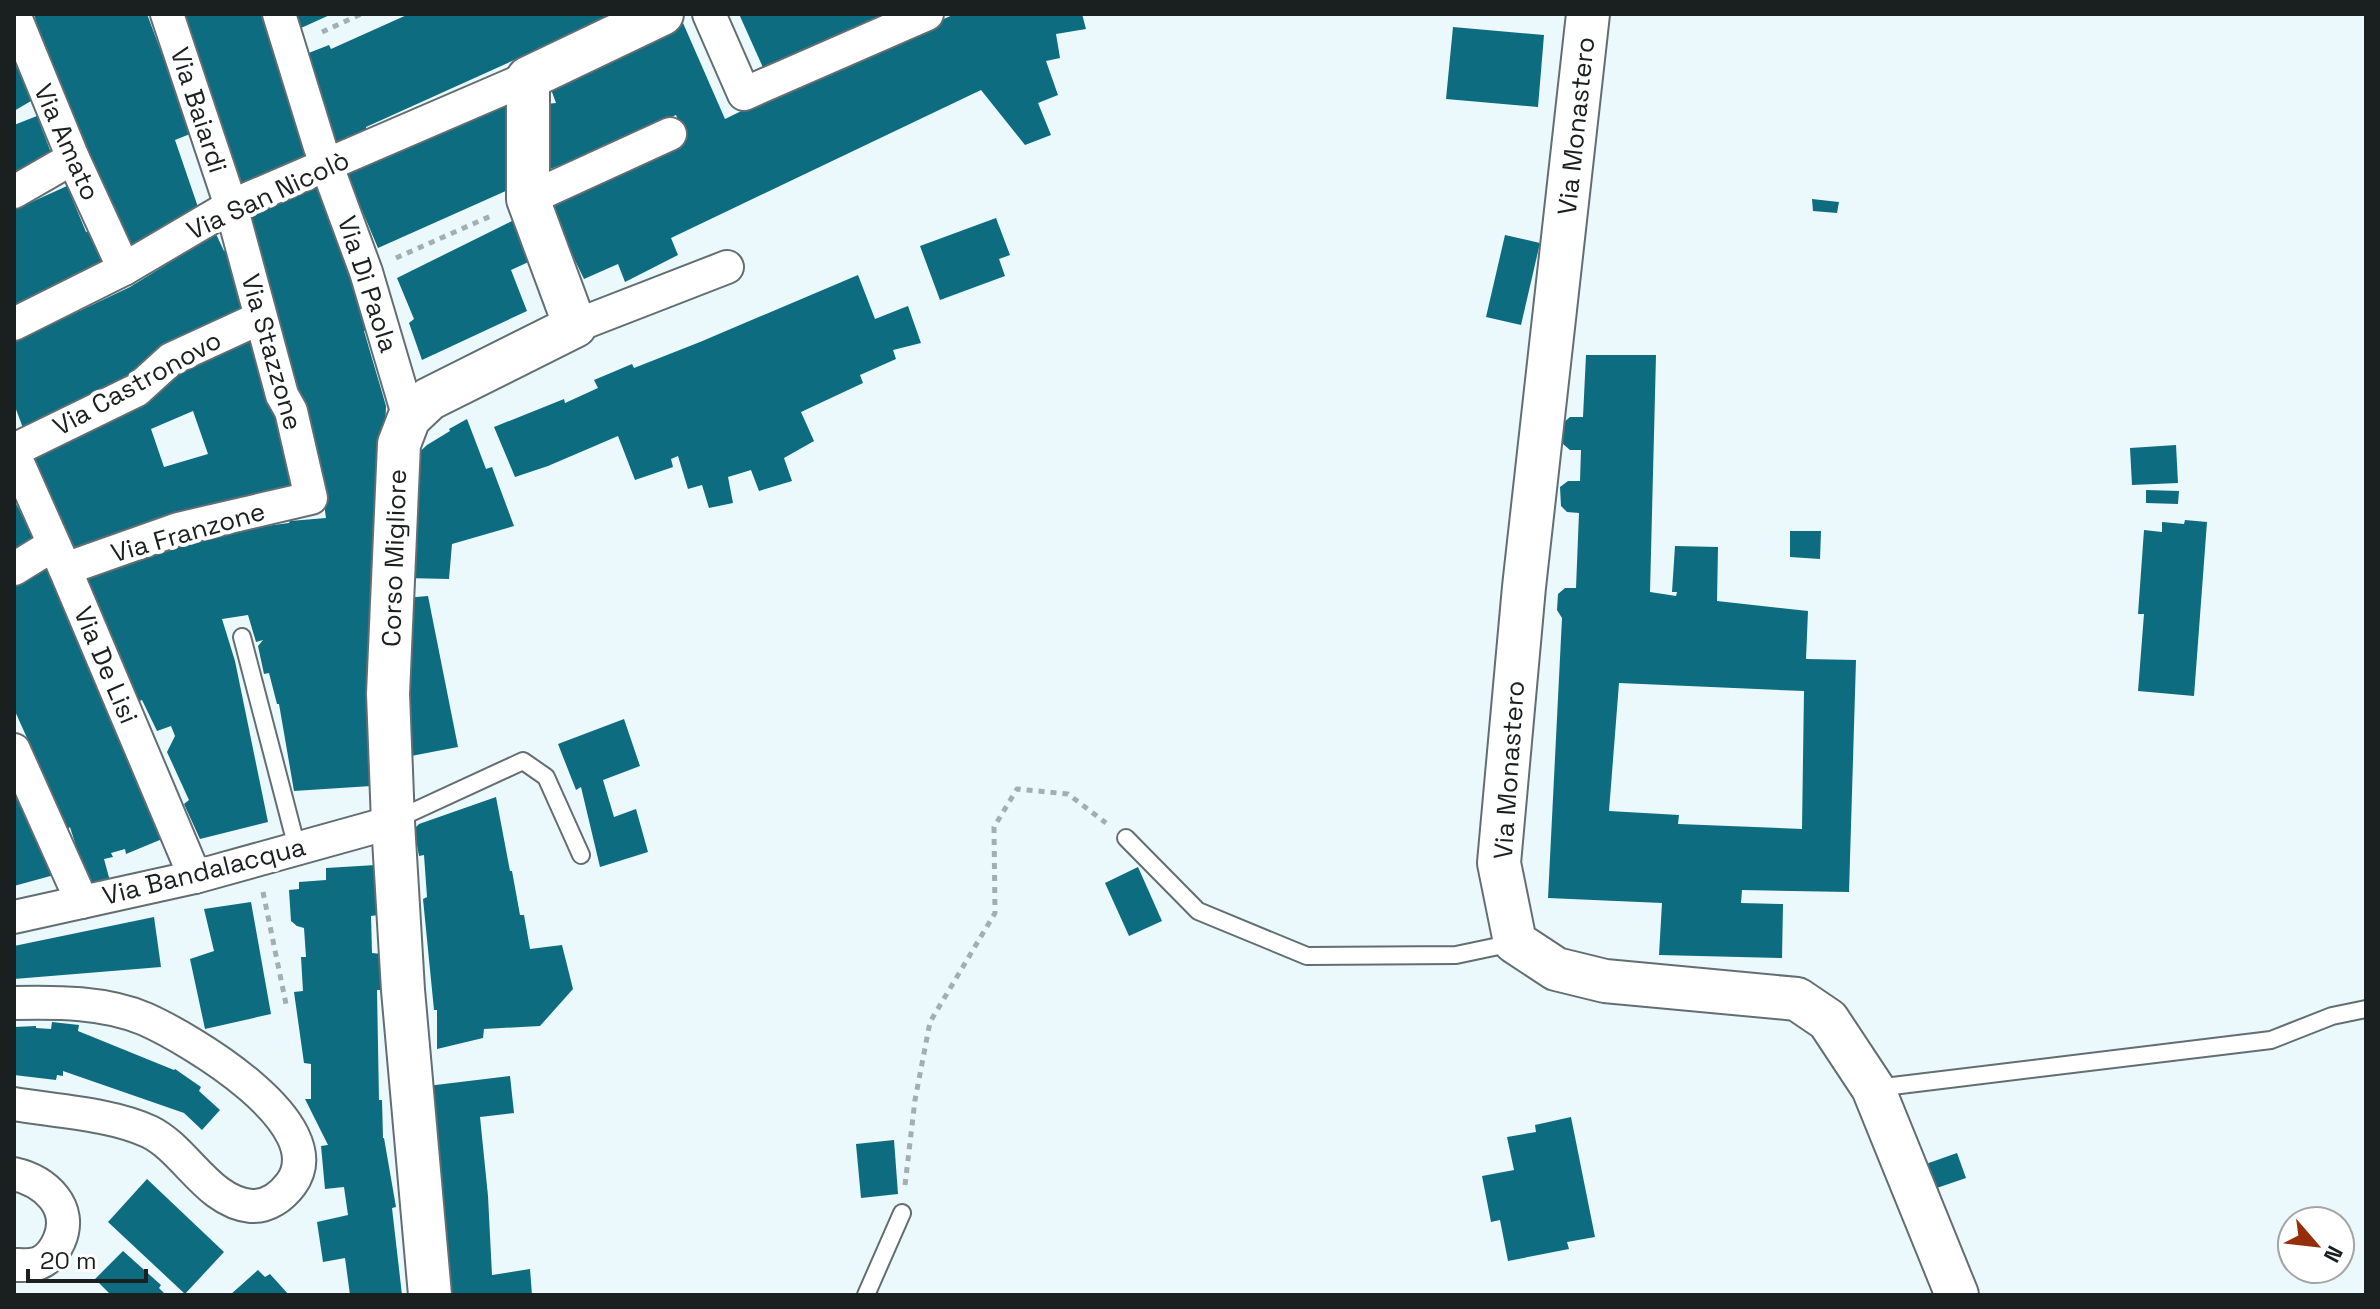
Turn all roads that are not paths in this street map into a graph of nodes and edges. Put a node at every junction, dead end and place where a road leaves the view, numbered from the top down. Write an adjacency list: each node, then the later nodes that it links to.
1 (167, 14): 14 (street, Via Baiardi)
2 (279, 14): 11 (street, Via Di Paola)
3 (662, 14): 8 (street)
4 (709, 14): 5 (street)
5 (927, 14)
6 (1588, 14): 34 (street, Via Monastero)
7 (17, 35): 10 (street, Via Amato)
8 (528, 78): 11 (street, Via San Nicolò); 13 (street)
9 (670, 134): 13 (street)
10 (73, 158): 12 (street); 16 (street, Via Amato)
11 (329, 165): 14 (street, Via San Nicolò); 20 (street, Via Di Paola)
12 (14, 192)
13 (528, 199): 19 (street)
14 (231, 206): 16 (street, Via San Nicolò); 17 (street, Via Stazzone)
15 (727, 267): 19 (street)
16 (124, 269): 18 (street, Via San Nicolò)
17 (260, 318): 21 (street, Via Castronovo); 22 (street, Via Stazzone)
18 (14, 324)
19 (575, 326): 20 (street)
20 (409, 418): 27 (street, Corso Migliore)
21 (14, 452): 23 (street, Via De Lisi)
22 (311, 498): 23 (street, Via Franzone)
23 (59, 557): 24 (street, Via Franzone); 31 (street, Via De Lisi)
24 (14, 569)
25 (242, 637): 29 (lane)
26 (14, 750): 32 (street)
27 (393, 822): 29 (street, Via Bandalacqua); 30 (lane); 42 (street, Corso Migliore)
28 (1126, 838): 34 (lane)
29 (297, 848): 31 (street, Via Bandalacqua)
30 (581, 855)
31 (195, 877): 32 (street, Via Bandalacqua)
32 (82, 902): 33 (street, Via Bandalacqua)
33 (14, 917)
34 (1515, 942): 37 (street)
35 (14, 1003): 38 (street)
36 (2366, 1009): 37 (lane)
37 (1873, 1088): 44 (street)
38 (14, 1104)
39 (14, 1174): 41 (street)
40 (902, 1213): 43 (lane)
41 (14, 1265)
42 (430, 1295)
43 (866, 1295)
44 (1957, 1295)

